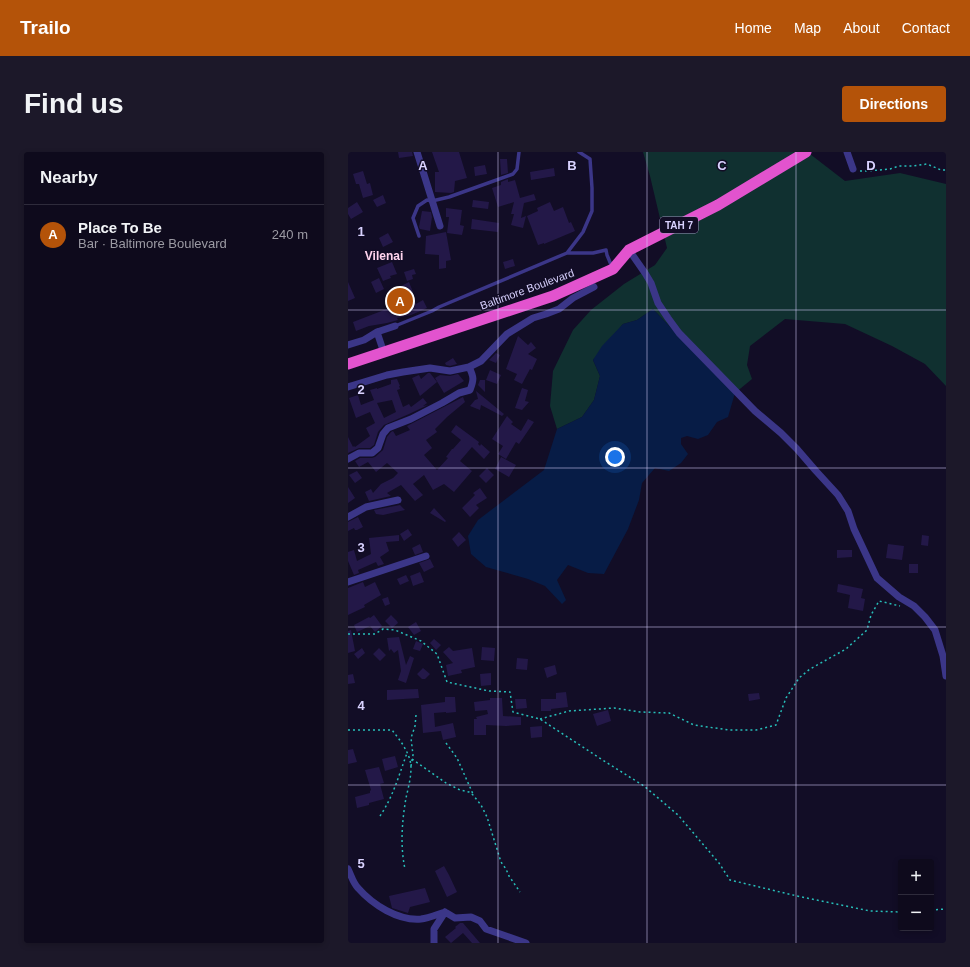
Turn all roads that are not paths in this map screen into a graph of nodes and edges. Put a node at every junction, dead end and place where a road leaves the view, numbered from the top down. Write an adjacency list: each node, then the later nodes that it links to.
1 (417, 152): 7 (street)
2 (520, 152): 7 (lane)
3 (580, 152): 11 (lane)
4 (806, 152): 10 (highway, Baltimore Boulevard / TAH 7)
5 (847, 152): 6 (street)
6 (853, 169)
7 (432, 201): 8 (street); 9 (lane)
8 (440, 226)
9 (419, 236)
10 (629, 250): 12 (highway, Baltimore Boulevard / TAH 7); 26 (street)
11 (567, 253): 12 (lane); 14 (lane)
12 (613, 269): 17 (highway, Baltimore Boulevard / TAH 7)
13 (594, 287): 19 (street)
14 (395, 326): 15 (street)
15 (377, 332): 16 (street); 17 (street)
16 (348, 345)
17 (384, 353): 18 (highway, Baltimore Boulevard / TAH 7)
18 (348, 364)
19 (470, 367): 20 (street); 21 (street)
20 (348, 387)
21 (348, 459)
22 (398, 500): 23 (street)
23 (348, 517)
24 (426, 556): 25 (street)
25 (348, 582)
26 (946, 676)
27 (348, 868): 28 (street)
28 (445, 912): 29 (street); 30 (street)
29 (434, 943)
30 (526, 943)

